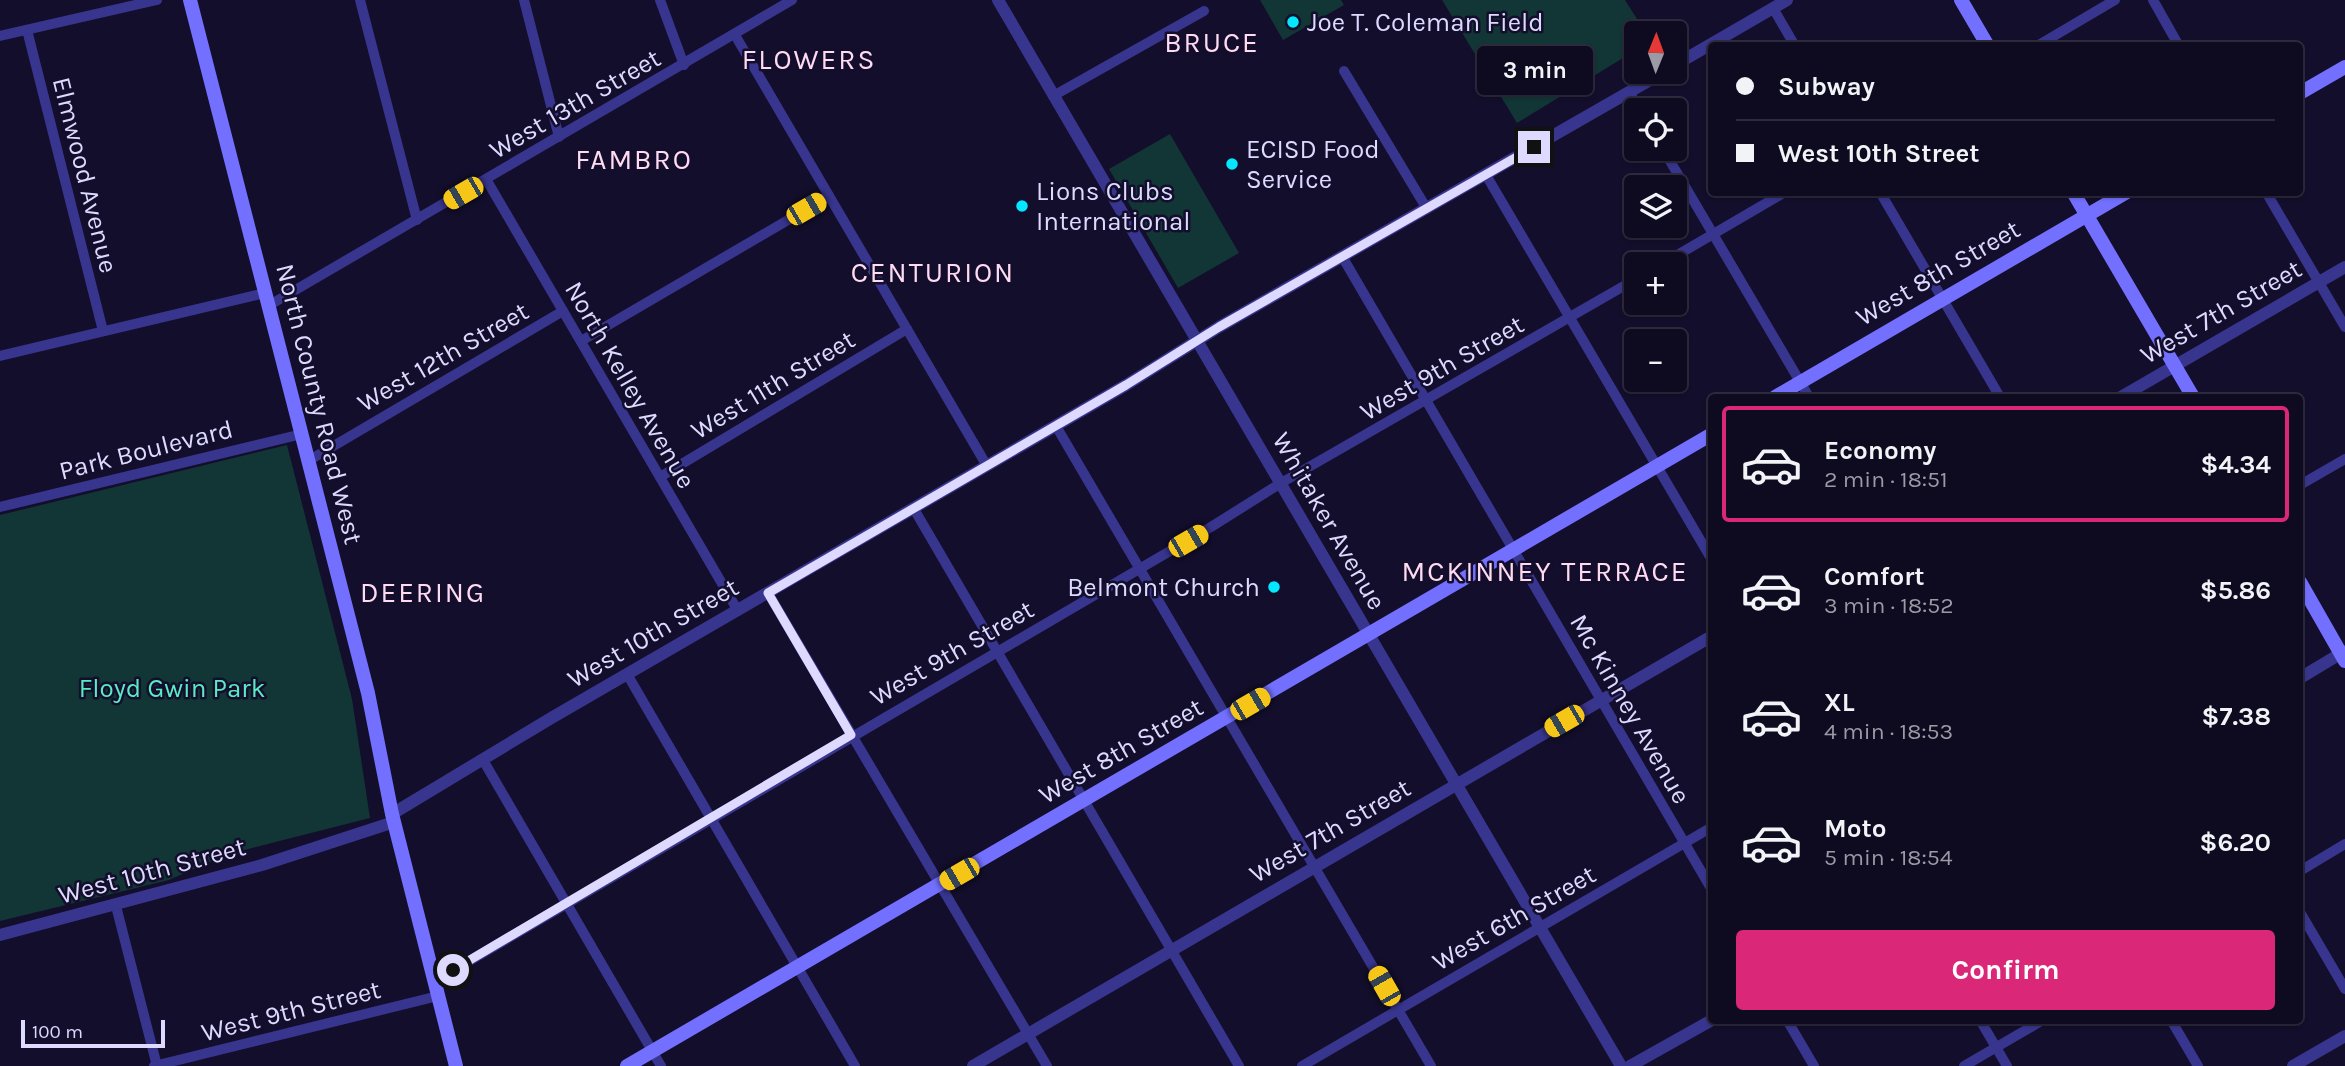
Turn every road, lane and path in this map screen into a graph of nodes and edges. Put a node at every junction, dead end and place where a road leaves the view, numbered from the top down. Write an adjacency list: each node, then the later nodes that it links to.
1 (157, 0): 14 (street)
2 (190, 0): 51 (main road, North County Road West)
3 (360, 0): 44 (street)
4 (524, 0): 32 (street)
5 (660, 0): 24 (street)
6 (792, 0): 16 (street, West 13th Street)
7 (998, 0): 30 (street, Whitaker Avenue)
8 (1787, 0): 12 (street)
9 (1961, 0): 19 (main road)
10 (2115, 0): 20 (street)
11 (2153, 0): 21 (street)
12 (1773, 8): 17 (street); 18 (street)
13 (1204, 11): 30 (street)
14 (27, 30): 15 (street); 57 (street, Elmwood Avenue)
15 (0, 36)
16 (734, 36): 24 (street, West 13th Street); 36 (street)
17 (1715, 42)
18 (1793, 42)
19 (1986, 42)
20 (2044, 42)
21 (2177, 42)
22 (1708, 46): 23 (street)
23 (1687, 58)
24 (684, 65): 32 (street, West 13th Street)
25 (2345, 67): 28 (main road)
26 (1344, 71): 42 (street)
27 (1643, 84): 29 (street, West 10th Street)
28 (2303, 91)
29 (1629, 92): 31 (street); 34 (street, West 10th Street)
30 (1053, 96): 58 (street, Whitaker Avenue)
31 (1633, 98)
32 (559, 137): 35 (street, West 13th Street)
33 (1670, 161): 45 (street)
34 (1486, 175): 42 (street, West 10th Street); 54 (street)
35 (486, 179): 44 (street, West 13th Street); 53 (street, North Kelley Avenue)
36 (829, 196): 56 (street); 59 (street)
37 (1778, 196): 45 (street)
38 (1882, 196): 52 (street)
39 (2075, 196): 43 (main road)
40 (2120, 196): 43 (main road, West 8th Street)
41 (2268, 196): 49 (street)
42 (1427, 209): 47 (street, West 10th Street)
43 (2087, 215): 52 (main road, West 8th Street); 61 (main road)
44 (417, 220): 51 (street, West 13th Street)
45 (1713, 234): 46 (street); 62 (street)
46 (1682, 252)
47 (1343, 258): 58 (street, West 10th Street); 68 (street, Mc Kinney Avenue)
48 (2345, 267): 49 (street, West 7th Street)
49 (2319, 282): 55 (street); 61 (street, West 7th Street)
50 (1624, 286): 54 (street, West 9th Street)
51 (267, 299): 57 (street, West 13th Street); 70 (main road, North County Road West)
52 (1943, 299): 62 (main road, West 8th Street); 65 (street)
53 (563, 311): 59 (street, North Kelley Avenue); 73 (street, West 12th Street)
54 (1570, 318): 68 (street, West 9th Street); 75 (street)
55 (2345, 327)
56 (907, 329): 74 (street); 76 (street, West 11th Street)
57 (103, 331): 60 (street, West 13th Street)
58 (1197, 340): 69 (street, West 10th Street); 77 (street, Whitaker Avenue)
59 (580, 341): 76 (street, North Kelley Avenue)
60 (0, 356)
61 (2175, 366): 66 (street, West 7th Street); 67 (main road)
62 (1800, 382): 63 (main road, West 8th Street); 64 (street)
63 (1780, 394)
64 (1807, 394)
65 (1998, 394)
66 (2126, 394)
67 (2191, 394)
68 (1426, 402): 77 (street, West 9th Street); 81 (street, Mc Kinney Avenue)
69 (1056, 426): 74 (street, West 10th Street); 83 (street)
70 (302, 434): 73 (main road, North County Road West); 79 (street, Park Boulevard)
71 (1708, 436): 75 (main road, West 8th Street)
72 (2345, 459): 78 (street)
73 (308, 461): 99 (main road, North County Road West)
74 (988, 466): 80 (street, West 10th Street)
75 (1657, 466): 81 (main road, West 8th Street); 82 (street)
76 (660, 477): 86 (street, North Kelley Avenue)
77 (1281, 483): 83 (street, West 9th Street); 87 (street, Whitaker Avenue)
78 (2303, 483)
79 (0, 507)
80 (914, 509): 85 (street, West 10th Street); 89 (street)
81 (1513, 550): 87 (main road, West 8th Street); 93 (street, Mc Kinney Avenue)
82 (1708, 553)
83 (1140, 569): 89 (street, West 9th Street); 94 (street)
84 (2303, 587): 90 (main road)
85 (768, 593): 86 (street, West 10th Street); 95 (street)
86 (738, 611): 91 (street, West 10th Street)
87 (1368, 634): 94 (main road, West 8th Street); 97 (street, Whitaker Avenue)
88 (1708, 638): 93 (street, West 7th Street)
89 (998, 652): 95 (street, West 9th Street); 98 (street)
90 (2344, 655): 92 (street)
91 (627, 674): 96 (street, West 10th Street); 100 (street)
92 (2303, 676)
93 (1601, 700): 97 (street, West 7th Street); 102 (street, Mc Kinney Avenue)
94 (1226, 718): 98 (main road, West 8th Street); 104 (street)
95 (851, 735): 100 (street, West 9th Street); 107 (street)
96 (483, 761): 99 (street, West 10th Street); 108 (street)
97 (1456, 783): 104 (street, West 7th Street); 111 (street, Whitaker Avenue)
98 (1083, 802): 107 (main road, West 8th Street); 113 (street)
99 (393, 818): 109 (street, West 10th Street); 115 (main road, North County Road West)
100 (711, 818): 108 (street, West 9th Street); 114 (street)
101 (1708, 829): 102 (street, West 6th Street)
102 (1684, 843): 106 (street, Mc Kinney Avenue); 111 (street, West 6th Street)
103 (2345, 844): 105 (street)
104 (1314, 867): 113 (street, West 7th Street); 118 (street)
105 (2303, 869)
106 (1708, 883)
107 (941, 884): 114 (main road, West 8th Street); 124 (street)
108 (567, 904): 115 (street, West 9th Street); 127 (street)
109 (116, 906): 112 (street, West 10th Street); 128 (street)
110 (2303, 917): 116 (street)
111 (1538, 926): 118 (street, West 6th Street); 138 (street, Whitaker Avenue)
112 (0, 935)
113 (1171, 950): 124 (street, West 7th Street); 135 (street)
114 (798, 968): 127 (main road, West 8th Street); 132 (street)
115 (435, 981): 117 (main road, North County Road West)
116 (2345, 989)
117 (439, 996): 128 (street, West 9th Street); 129 (main road, North County Road West)
118 (1398, 1010): 136 (street, West 6th Street); 137 (street)
119 (1708, 1022): 139 (street)
120 (1789, 1024): 140 (street)
121 (1982, 1024): 126 (street)
122 (2036, 1024): 126 (street)
123 (2173, 1024): 143 (street)
124 (1028, 1034): 133 (street, West 7th Street); 134 (street)
125 (2345, 1036): 144 (street)
126 (1996, 1048): 141 (street); 142 (street)
127 (653, 1052): 130 (main road, West 8th Street); 131 (street)
128 (156, 1066)
129 (456, 1066)
130 (627, 1066)
131 (661, 1066)
132 (855, 1066)
133 (973, 1066)
134 (1047, 1066)
135 (1239, 1066)
136 (1302, 1066)
137 (1431, 1066)
138 (1621, 1066)
139 (1630, 1066)
140 (1814, 1066)
141 (1964, 1066)
142 (2007, 1066)
143 (2198, 1066)
144 (2293, 1066)

